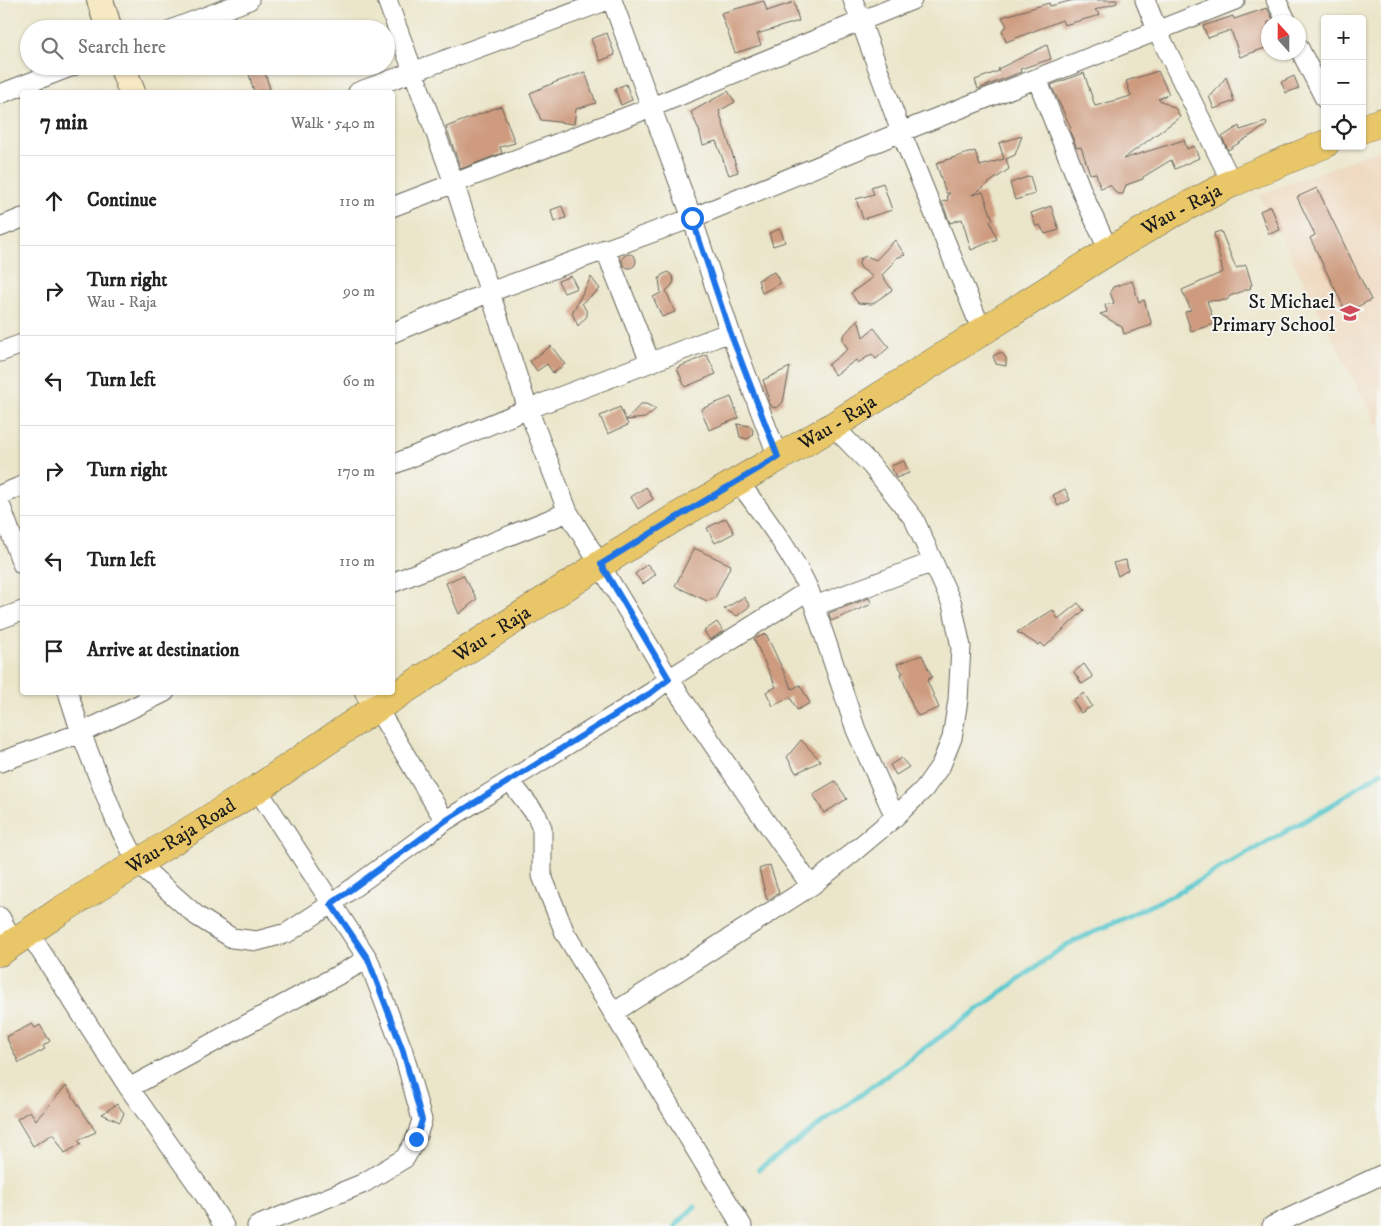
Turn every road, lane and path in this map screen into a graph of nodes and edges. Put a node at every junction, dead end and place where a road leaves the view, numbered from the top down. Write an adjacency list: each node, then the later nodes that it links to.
1 (100, 0): 12 (street)
2 (249, 0): 13 (street)
3 (387, 0): 14 (street)
4 (608, 0): 19 (street)
5 (612, 0): 27 (street)
6 (853, 0): 16 (street)
7 (912, 0): 16 (street)
8 (1145, 0): 17 (street)
9 (1235, 0): 17 (street)
10 (1276, 0): 11 (street)
11 (1284, 15)
12 (106, 20)
13 (196, 20)
14 (394, 20)
15 (395, 21): 19 (street)
16 (861, 21): 27 (street); 30 (street)
17 (1158, 32): 22 (street); 32 (street)
18 (1305, 60): 25 (street)
19 (414, 72): 24 (street); 33 (street)
20 (50, 75): 26 (street)
21 (125, 75): 23 (street)
22 (1037, 79): 30 (street); 39 (street)
23 (131, 90)
24 (364, 90)
25 (1321, 91)
26 (0, 94)
27 (652, 107): 33 (street); 35 (street)
28 (1381, 122): 29 (main road)
29 (1366, 128)
30 (902, 132): 35 (street); 41 (street)
31 (1321, 146): 32 (main road, Wau - Raja)
32 (1232, 183): 39 (main road, Wau - Raja)
33 (454, 184): 34 (street); 40 (street)
34 (395, 206)
35 (692, 218): 38 (street); 43 (street)
36 (20, 219): 37 (street)
37 (0, 227)
38 (605, 249): 40 (street); 46 (street)
39 (1109, 251): 41 (main road, Wau - Raja)
40 (490, 292): 42 (street); 47 (street)
41 (982, 331): 48 (main road, Wau - Raja)
42 (395, 332)
43 (730, 332): 46 (street); 49 (street)
44 (20, 345): 45 (street)
45 (0, 352)
46 (650, 362): 47 (street)
47 (528, 408): 50 (street); 55 (street)
48 (832, 426): 49 (main road, Wau - Raja); 57 (street)
49 (778, 457): 51 (main road, Wau - Raja)
50 (395, 463)
51 (738, 481): 58 (main road, Wau - Raja); 60 (street)
52 (20, 487): 53 (street)
53 (0, 495)
54 (0, 504): 56 (street)
55 (568, 512): 58 (street); 59 (street)
56 (20, 559)
57 (933, 562): 60 (street); 73 (street)
58 (601, 564): 63 (street); 64 (main road, Wau - Raja)
59 (395, 582)
60 (812, 598): 63 (street); 73 (street)
61 (20, 612): 62 (street)
62 (0, 619)
63 (669, 679): 71 (street); 76 (street)
64 (395, 690)
65 (69, 695): 69 (street)
66 (159, 695): 69 (street)
67 (387, 695): 68 (main road, Wau - Raja)
68 (369, 706): 72 (main road, Wau-Raja Road); 74 (street)
69 (81, 733): 70 (street); 75 (street)
70 (0, 762)
71 (510, 781): 74 (street); 81 (street)
72 (257, 789): 75 (main road, Wau-Raja Road); 77 (street)
73 (895, 817): 76 (street)
74 (445, 821): 77 (street)
75 (138, 864): 77 (street); 79 (main road, Wau-Raja Road)
76 (811, 886): 81 (street)
77 (331, 904): 80 (street)
78 (0, 917): 79 (street)
79 (15, 943): 82 (street)
80 (368, 959): 82 (street); 85 (street)
81 (613, 1013): 86 (street)
82 (129, 1088): 84 (street)
83 (1381, 1175): 87 (street)
84 (224, 1226)
85 (256, 1226)
86 (742, 1226)
87 (1272, 1226)

